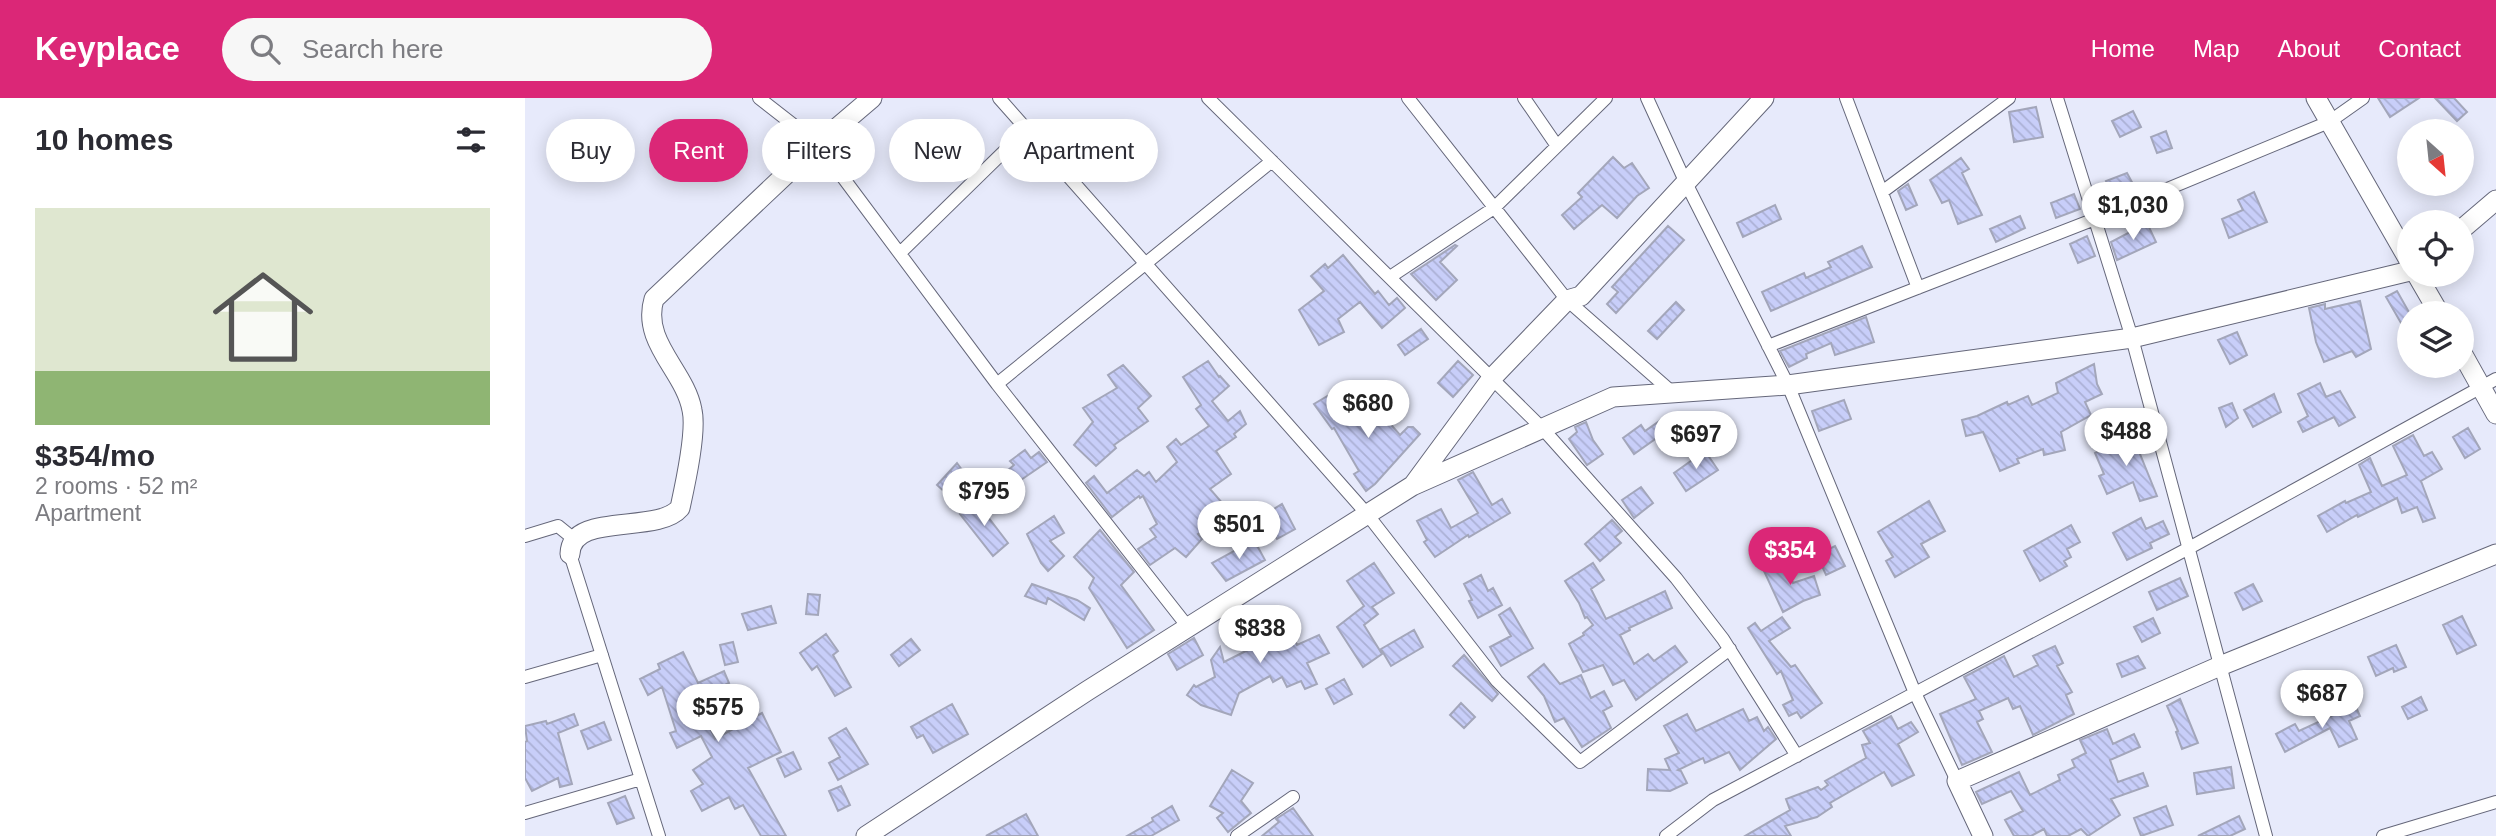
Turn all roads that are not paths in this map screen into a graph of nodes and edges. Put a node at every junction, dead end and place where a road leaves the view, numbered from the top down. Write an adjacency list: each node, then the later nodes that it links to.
1 (759, 98): 15 (street)
2 (872, 98): 16 (street)
3 (999, 98): 17 (street)
4 (1408, 98): 28 (street)
5 (1524, 98): 19 (street)
6 (1606, 98): 19 (street)
7 (1647, 98): 22 (street)
8 (1764, 98): 22 (street)
9 (1846, 98): 26 (street)
10 (2009, 98): 26 (street)
11 (2057, 98): 29 (street)
12 (2316, 98): 18 (street)
13 (2363, 98): 18 (street)
14 (1213, 99): 21 (street)
15 (786, 119)
16 (847, 119)
17 (1018, 119)
18 (2329, 122): 29 (street); 31 (street)
19 (1557, 146): 28 (street)
20 (999, 156): 32 (street)
21 (1272, 161): 33 (street); 35 (street)
22 (1685, 181): 37 (street); 39 (street)
23 (778, 182): 51 (street)
24 (847, 182): 32 (street)
25 (1074, 182): 33 (street)
26 (1882, 192): 36 (street)
27 (2496, 200): 30 (street)
28 (1494, 208): 35 (street); 37 (street)
29 (2095, 219): 36 (street); 38 (street)
30 (2474, 219)
31 (2397, 240)
32 (900, 253): 43 (street)
33 (1146, 264): 43 (street); 49 (street)
34 (2397, 274): 38 (street)
35 (1391, 276): 41 (street)
36 (1918, 288): 39 (street)
37 (1567, 300): 41 (street); 45 (street)
38 (2132, 338): 44 (street); 52 (street)
39 (1768, 346): 44 (street)
40 (2474, 366): 42 (street)
41 (1492, 378): 47 (street); 48 (street)
42 (2489, 383): 46 (street); 52 (street)
43 (996, 384): 54 (street)
44 (1787, 385): 45 (street); 59 (street)
45 (1673, 393): 47 (street)
46 (2496, 414)
47 (1542, 428): 48 (street); 55 (street)
48 (1412, 486): 49 (street)
49 (1367, 514): 54 (street); 55 (street)
50 (525, 536): 51 (street)
51 (572, 546): 56 (street)
52 (2189, 548): 57 (street); 59 (street)
53 (2496, 554): 57 (street)
54 (1188, 627): 67 (street)
55 (1730, 649): 60 (street)
56 (602, 655): 58 (street); 61 (street)
57 (2220, 666): 62 (street); 71 (street)
58 (525, 677)
59 (1915, 693): 60 (street); 62 (street)
60 (1797, 756): 69 (street)
61 (641, 779): 65 (street); 66 (street)
62 (1957, 781): 70 (street)
63 (1293, 797): 68 (street)
64 (2496, 802): 72 (street)
65 (525, 813)
66 (659, 836)
67 (866, 836)
68 (1237, 836)
69 (1666, 836)
70 (1983, 836)
71 (2266, 836)
72 (2383, 836)

